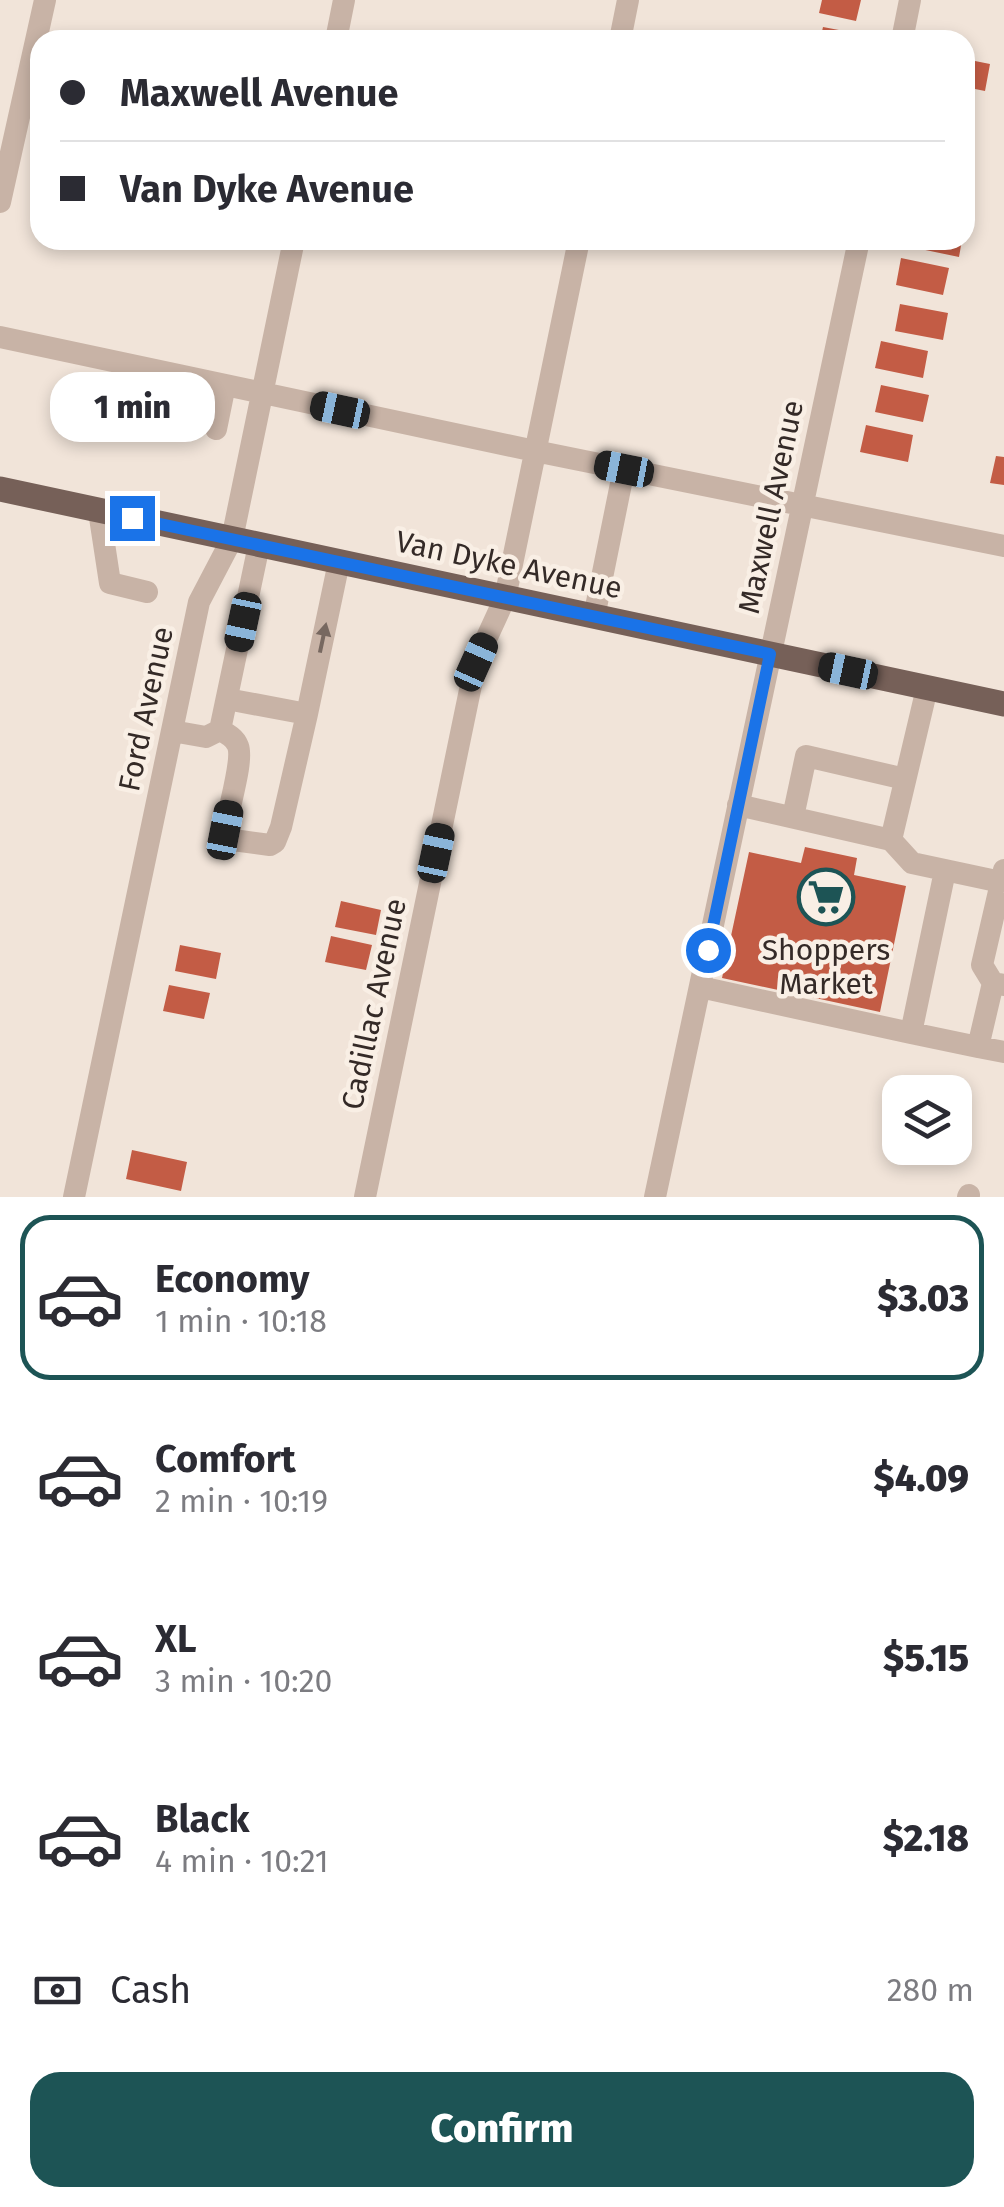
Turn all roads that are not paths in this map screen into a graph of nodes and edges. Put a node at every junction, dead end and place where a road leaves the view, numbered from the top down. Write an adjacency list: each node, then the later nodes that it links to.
1 (45, 0): 5 (street)
2 (344, 0): 6 (street)
3 (628, 0): 7 (street)
4 (910, 0): 8 (street)
5 (38, 30)
6 (338, 30)
7 (622, 30)
8 (904, 30)
9 (30, 67): 10 (street)
10 (0, 202)
11 (292, 250): 16 (street, Ford Avenue)
12 (576, 250): 18 (street, Cadillac Avenue)
13 (857, 250): 21 (street, Maxwell Avenue)
14 (0, 337): 15 (street)
15 (225, 385): 16 (street); 17 (street)
16 (262, 393): 18 (street); 23 (street, Ford Avenue)
17 (216, 430)
18 (535, 451): 19 (street); 28 (street, Cadillac Avenue)
19 (624, 469): 21 (street); 29 (street)
20 (0, 489): 22 (main road, Van Dyke Avenue)
21 (802, 505): 25 (street); 30 (street, Maxwell Avenue)
22 (99, 511): 23 (main road, Van Dyke Avenue); 27 (street)
23 (232, 539): 24 (main road, Van Dyke Avenue); 36 (street, Ford Avenue)
24 (259, 545): 26 (main road, Van Dyke Avenue); 32 (street)
25 (1004, 546)
26 (339, 562): 28 (main road, Van Dyke Avenue); 34 (street, one-way to 26)
27 (148, 592)
28 (504, 598): 29 (main road, Van Dyke Avenue); 49 (street, Cadillac Avenue)
29 (594, 617): 30 (main road, Van Dyke Avenue)
30 (770, 654): 31 (main road, Van Dyke Avenue); 38 (street, Maxwell Avenue)
31 (926, 688): 33 (main road, Van Dyke Avenue); 37 (street)
32 (227, 699): 34 (street); 35 (street)
33 (1004, 704)
34 (306, 714): 35 (street)
35 (220, 730): 36 (street)
36 (172, 731): 48 (street, Ford Avenue)
37 (906, 779): 39 (street); 40 (street)
38 (738, 805): 39 (street); 44 (street, Maxwell Avenue)
39 (793, 817): 40 (street)
40 (892, 840): 41 (street)
41 (945, 871): 42 (street); 45 (street)
42 (1002, 876): 43 (street)
43 (998, 984): 46 (street)
44 (700, 986): 45 (street); 50 (street, Maxwell Avenue)
45 (911, 1033): 46 (street)
46 (978, 1046): 47 (street)
47 (1004, 1052)
48 (74, 1197)
49 (364, 1197)
50 (655, 1197)

